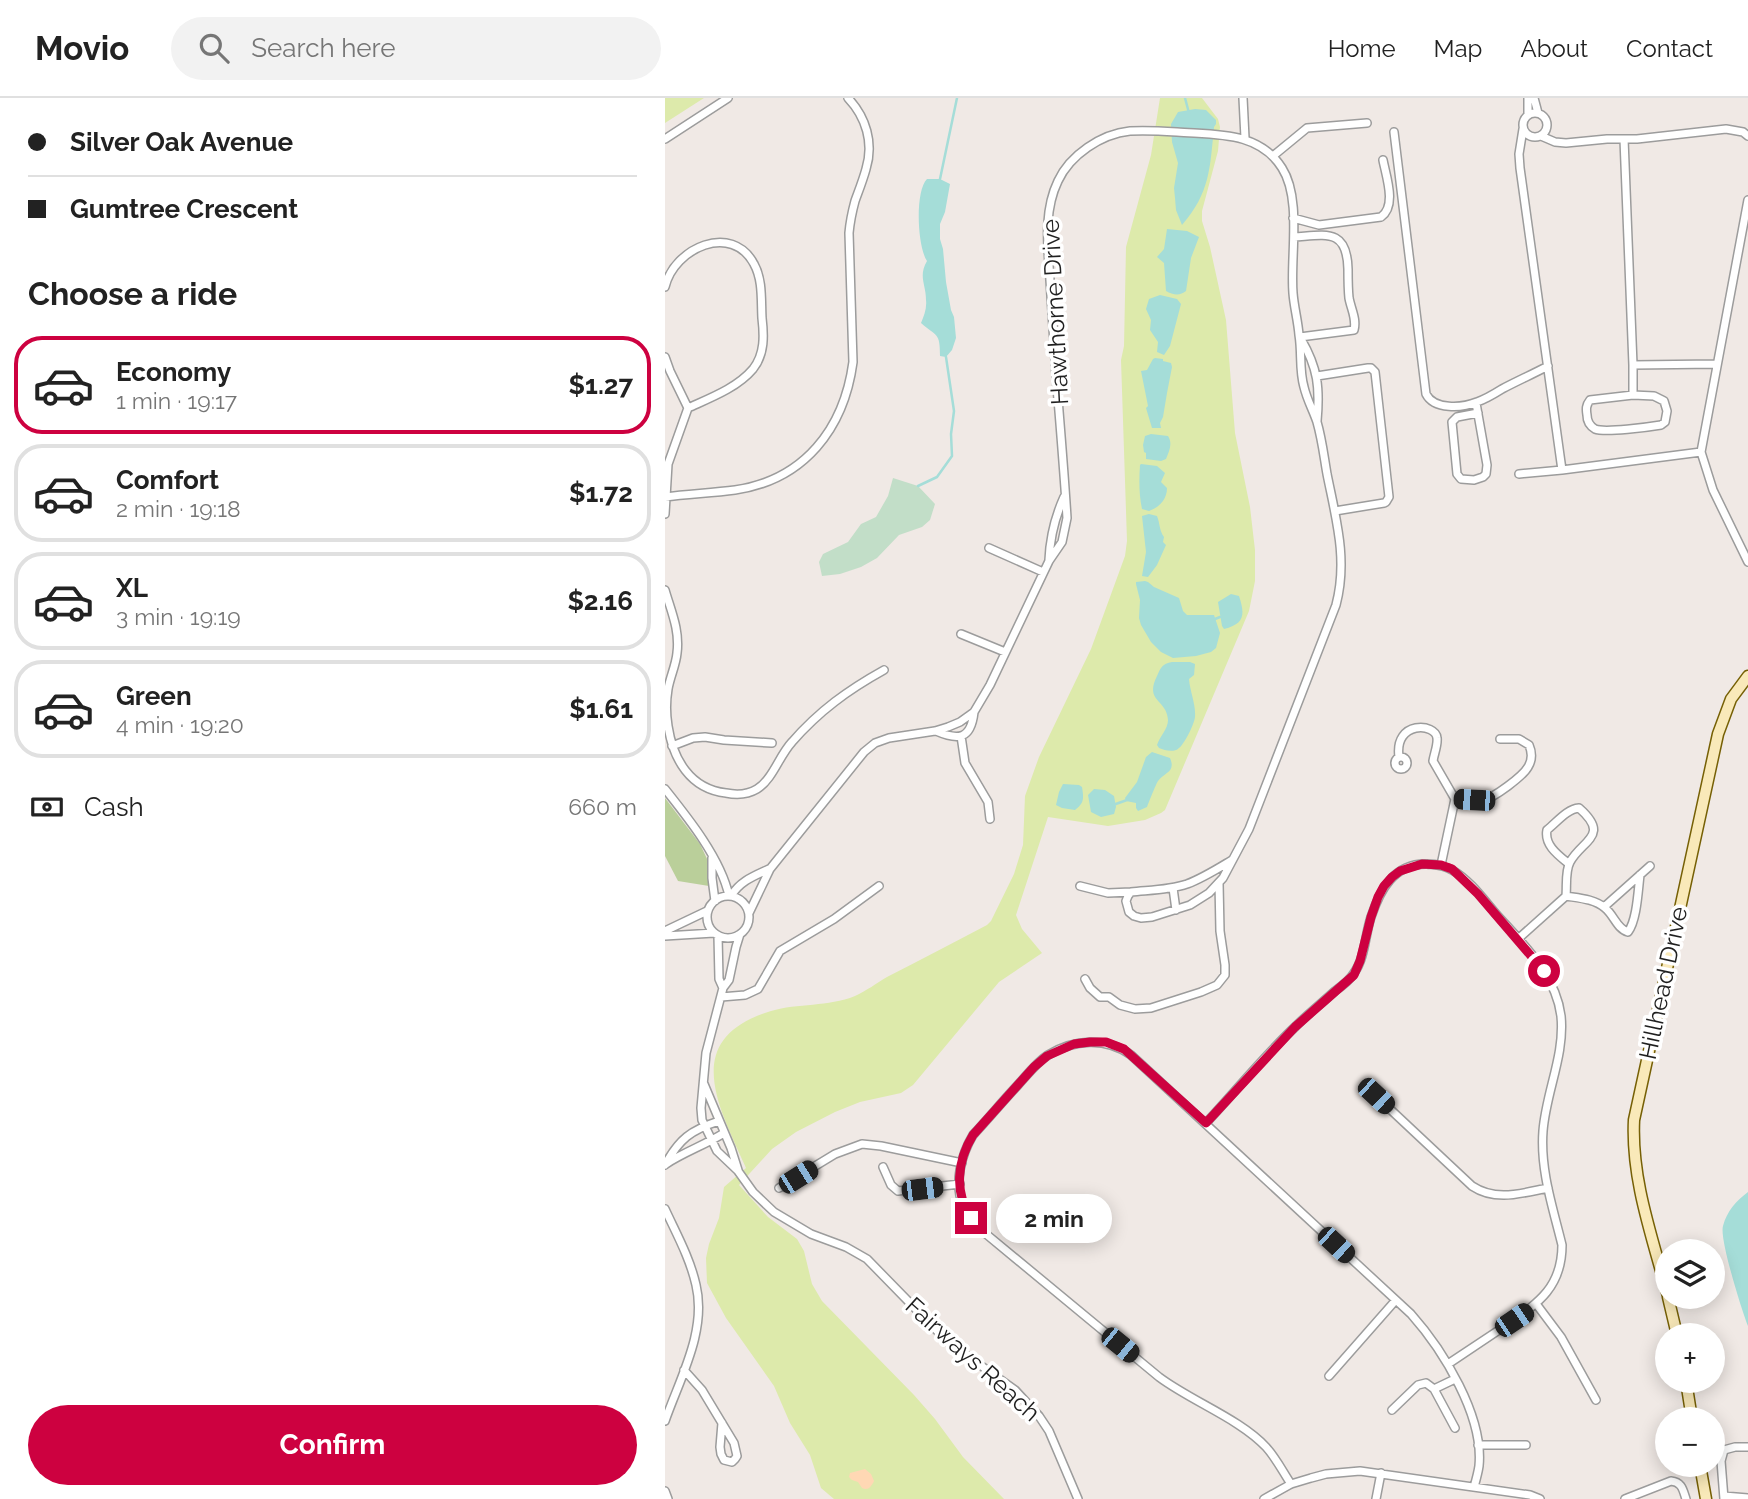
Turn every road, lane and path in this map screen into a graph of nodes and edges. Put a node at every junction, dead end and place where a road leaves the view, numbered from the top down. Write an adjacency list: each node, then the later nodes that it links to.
1 (728, 98): 16 (street)
2 (848, 98): 44 (street)
3 (1243, 98): 15 (street)
4 (1528, 98): 7 (street)
5 (1534, 98): 6 (street)
6 (1538, 113): 7 (street); 10 (street)
7 (1528, 114): 9 (street)
8 (1367, 123): 20 (street)
9 (1524, 129): 12 (street); 19 (street)
10 (1547, 129): 13 (street); 18 (street)
11 (1394, 132): 36 (street)
12 (1531, 136): 13 (street); 19 (street)
13 (1541, 136): 18 (street)
14 (1748, 136): 17 (street)
15 (1245, 138): 20 (street, Hawthorne Drive); 43 (street, Hawthorne Drive)
16 (665, 139)
17 (1624, 139): 18 (street); 30 (street)
18 (1555, 142)
19 (1521, 143): 31 (street)
20 (1273, 156): 23 (street, Hawthorne Drive)
21 (1383, 160): 23 (street)
22 (1748, 200): 28 (street)
23 (1293, 218): 24 (street, Hawthorne Drive)
24 (1294, 237): 26 (street, Hawthorne Drive); 26 (street)
25 (665, 287): 37 (street)
26 (1300, 337): 29 (street, Hawthorne Drive); 32 (street, Hawthorne Drive)
27 (665, 357): 37 (street)
28 (1717, 364): 30 (street); 40 (street)
29 (1314, 365): 32 (street); 33 (street, Hawthorne Drive)
30 (1633, 365): 35 (street)
31 (1548, 366): 36 (street); 41 (street)
32 (1300, 368): 34 (street, Hawthorne Drive)
33 (1318, 380): 34 (street); 39 (street, Hawthorne Drive); 45 (street)
34 (1304, 387): 39 (street, Hawthorne Drive)
35 (1633, 395): 35 (street)
36 (1476, 402): 38 (street)
37 (688, 408): 44 (street)
38 (1478, 413): 38 (street)
39 (1317, 422): 45 (street, Hawthorne Drive)
40 (1701, 452): 41 (street); 53 (street)
41 (1562, 470): 42 (street)
42 (1518, 474)
43 (1065, 493): 47 (street, Hawthorne Drive); 48 (street, Hawthorne Drive)
44 (666, 497): 46 (street)
45 (1335, 511): 71 (street, Hawthorne Drive)
46 (665, 514)
47 (1056, 516): 48 (street); 49 (street, Hawthorne Drive)
48 (1067, 518): 50 (street, Hawthorne Drive)
49 (1051, 538): 50 (street); 52 (street, Hawthorne Drive)
50 (1062, 542): 52 (street, Hawthorne Drive)
51 (989, 548): 54 (street)
52 (1049, 561): 54 (street, Hawthorne Drive)
53 (1748, 562)
54 (1043, 572): 57 (street, Hawthorne Drive)
55 (665, 590): 65 (street)
56 (961, 634): 57 (street)
57 (1005, 652): 60 (street, Hawthorne Drive)
58 (884, 670): 65 (street)
59 (1748, 676): 109 (street, Hillhead Drive)
60 (974, 712): 61 (street); 62 (street, Hawthorne Drive)
61 (935, 731): 62 (street); 75 (street)
62 (961, 736): 69 (street)
63 (1500, 739): 68 (street)
64 (772, 743): 65 (street)
65 (672, 746)
66 (1399, 757): 68 (street)
67 (665, 789): 70 (street)
68 (1455, 799): 73 (street)
69 (990, 819)
70 (712, 857): 82 (street); 84 (street)
71 (1232, 860): 77 (street, Hawthorne Drive); 80 (street)
72 (1569, 863): 72 (street); 83 (street)
73 (1441, 865): 92 (street); 98 (street)
74 (1650, 866): 76 (street)
75 (770, 869): 82 (street); 88 (street)
76 (1640, 875): 85 (street); 85 (street)
77 (1219, 883): 86 (street, Hawthorne Drive); 93 (street)
78 (879, 886): 94 (street)
79 (1080, 886): 81 (street)
80 (1173, 888): 81 (street); 86 (street)
81 (1131, 892): 86 (street, Hawthorne Drive)
82 (730, 896): 84 (street); 88 (street)
83 (1566, 896): 85 (street); 92 (street)
84 (715, 901): 87 (street)
85 (1604, 907)
86 (1175, 909)
87 (708, 911): 89 (street); 90 (street)
88 (748, 913): 91 (street)
89 (665, 934): 90 (street)
90 (716, 934): 91 (street); 94 (street, Fairways Reach)
91 (740, 934): 94 (street, Fairways Reach)
92 (1518, 939): 107 (street)
93 (1085, 979)
94 (722, 993): 95 (street, Fairways Reach)
95 (704, 1083): 97 (street, Fairways Reach); 99 (street, Fairways Reach)
96 (1376, 1096): 107 (street)
97 (719, 1121): 99 (street); 100 (street, Fairways Reach)
98 (1206, 1123): 102 (street); 110 (street)
99 (705, 1126): 101 (street, Fairways Reach); 101 (street)
100 (724, 1133): 101 (street); 104 (street, Fairways Reach)
101 (712, 1141): 104 (street, Fairways Reach)
102 (961, 1163): 105 (street); 106 (street)
103 (883, 1167): 105 (street)
104 (738, 1171): 132 (street, Fairways Reach)
105 (960, 1184): 127 (street)
106 (779, 1188)
107 (1548, 1188): 111 (street)
108 (665, 1209): 113 (street)
109 (1655, 1246)
110 (1395, 1301): 112 (street); 114 (street)
111 (1537, 1305): 112 (street); 117 (street)
112 (1448, 1364): 115 (street)
113 (684, 1370): 119 (street); 120 (street)
114 (1329, 1376)
115 (1455, 1379): 116 (street); 122 (street)
116 (1434, 1389): 118 (street); 121 (street)
117 (1597, 1400)
118 (1392, 1409)
119 (665, 1421)
120 (722, 1423): 120 (street)
121 (1455, 1428)
122 (1478, 1445): 123 (street); 128 (street)
123 (1526, 1445)
124 (1748, 1447): 130 (street)
125 (1381, 1473): 127 (street); 128 (street); 134 (street)
126 (1702, 1477): 138 (street)
127 (1291, 1484): 133 (street)
128 (1474, 1487): 135 (street)
129 (665, 1491): 131 (street)
130 (1724, 1498): 139 (street)
131 (668, 1499)
132 (1078, 1499)
133 (1264, 1499)
134 (1377, 1499)
135 (1540, 1499)
136 (1625, 1499): 137 (street)
137 (1686, 1499)
138 (1706, 1499)
139 (1748, 1499)

